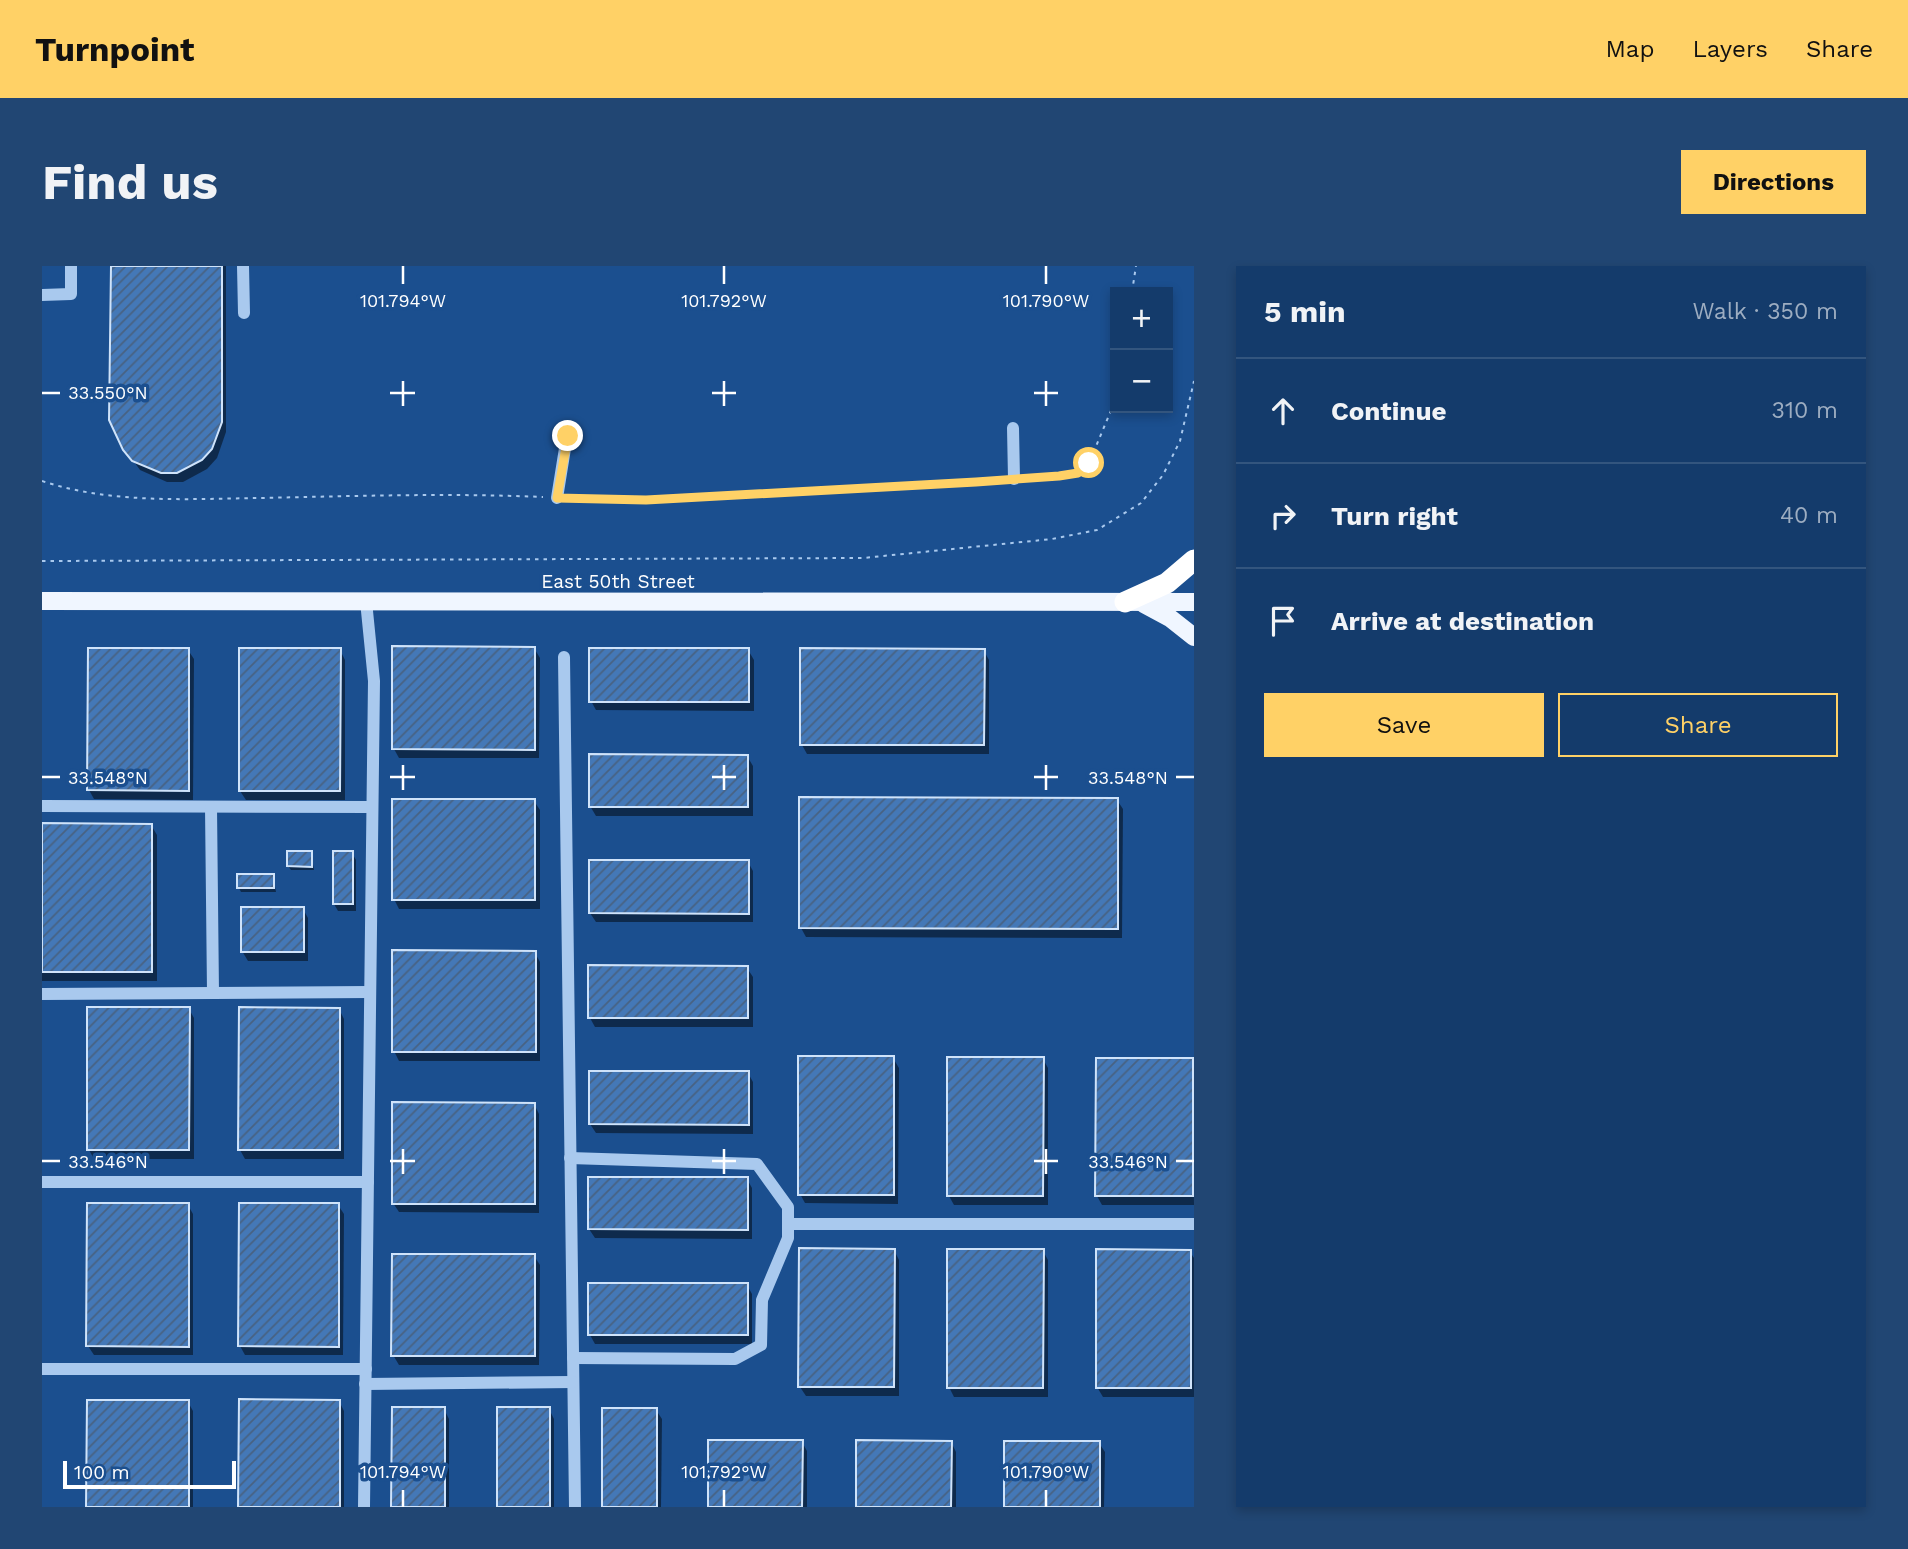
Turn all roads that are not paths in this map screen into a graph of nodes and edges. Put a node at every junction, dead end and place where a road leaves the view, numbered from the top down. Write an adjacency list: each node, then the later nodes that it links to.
1 (71, 266): 3 (lane)
2 (243, 266): 4 (lane)
3 (42, 295)
4 (244, 313)
5 (1013, 428): 7 (lane)
6 (568, 436): 8 (lane)
7 (1014, 479)
8 (557, 498)
9 (1194, 560): 12 (highway)
10 (42, 601): 11 (main road, East 50th Street)
11 (366, 601): 12 (main road, East 50th Street); 18 (lane)
12 (1133, 602): 13 (main road, East 50th Street); 14 (main road)
13 (1194, 602)
14 (1194, 638)
15 (564, 657): 22 (lane)
16 (42, 806): 17 (lane)
17 (211, 807): 18 (lane); 20 (lane)
18 (372, 807): 19 (lane)
19 (370, 992): 20 (lane); 24 (lane)
20 (213, 993): 21 (lane)
21 (42, 994)
22 (570, 1158): 25 (lane); 27 (lane)
23 (42, 1182): 24 (lane)
24 (368, 1182): 29 (lane)
25 (788, 1224): 26 (lane); 27 (lane)
26 (1194, 1224)
27 (573, 1358): 30 (lane)
28 (42, 1369): 29 (lane)
29 (366, 1369): 31 (lane)
30 (573, 1382): 31 (lane); 33 (lane)
31 (365, 1384): 32 (lane)
32 (364, 1507)
33 (575, 1507)

